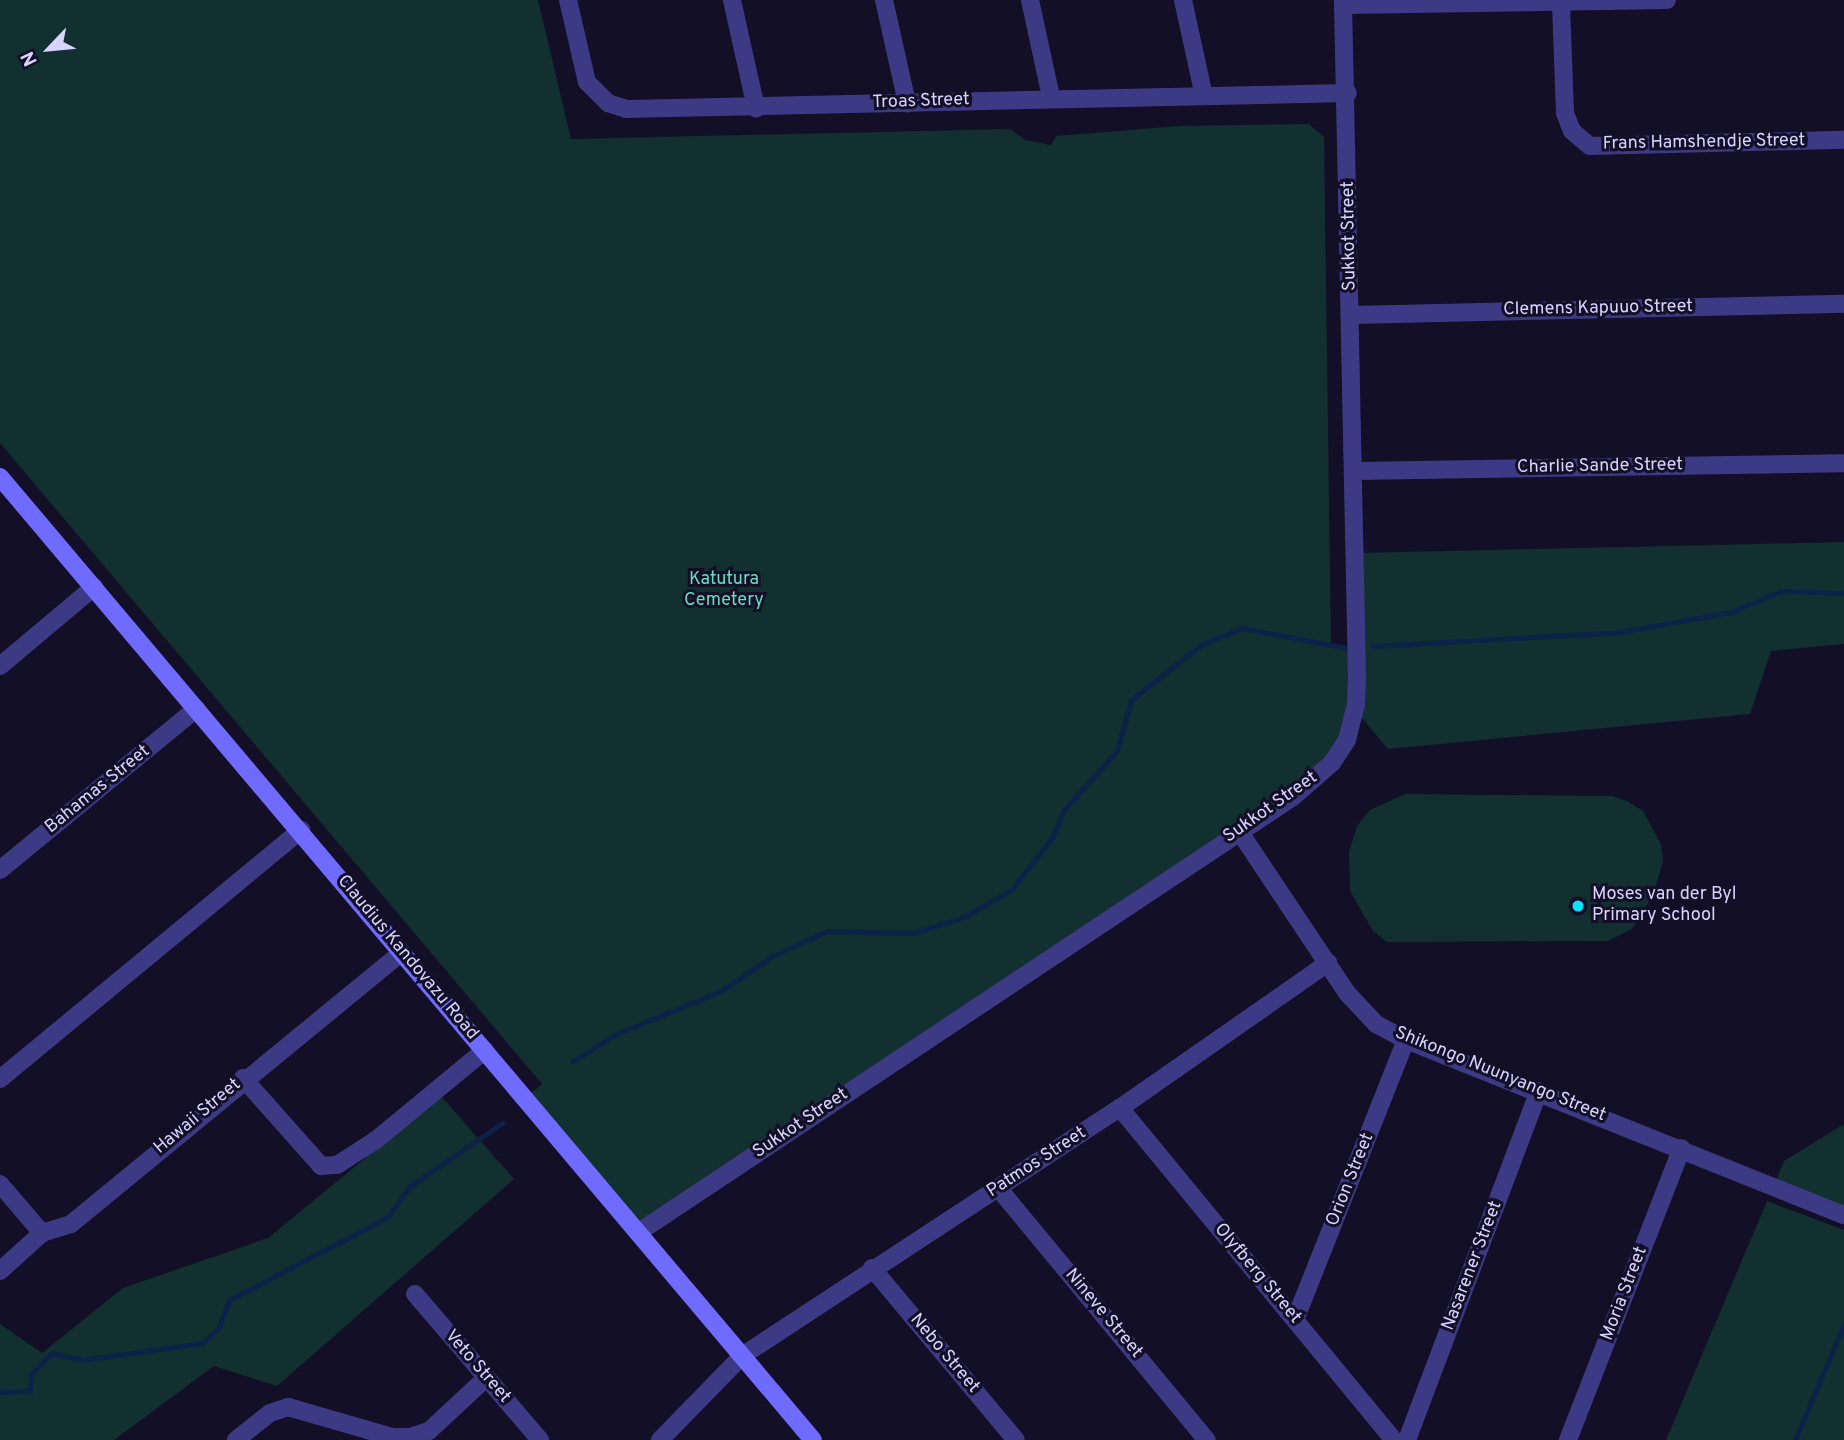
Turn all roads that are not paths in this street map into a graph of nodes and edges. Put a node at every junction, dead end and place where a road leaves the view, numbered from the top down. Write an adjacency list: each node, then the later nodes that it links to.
1 (568, 0): 13 (street, Troas Street)
2 (732, 0): 13 (street)
3 (884, 0): 12 (street)
4 (1030, 0): 11 (street)
5 (1184, 0): 10 (street)
6 (1667, 0): 8 (street)
7 (1343, 3): 8 (street); 9 (street, Sukkot Street)
8 (1561, 5): 14 (street, Frans Hamshendje Street)
9 (1348, 93): 10 (street, Troas Street); 16 (street, Sukkot Street)
10 (1204, 96): 11 (street, Troas Street)
11 (1051, 97): 12 (street, Troas Street)
12 (907, 103): 13 (street, Troas Street)
13 (756, 107)
14 (1844, 141)
15 (1844, 304): 16 (street, Clemens Kapuuo Street)
16 (1352, 315): 18 (street, Sukkot Street)
17 (1844, 463): 18 (street, Charlie Sande Street)
18 (1355, 471): 24 (street, Sukkot Street)
19 (0, 477): 20 (street, Claudius Kandovazu Road)
20 (94, 587): 21 (street); 22 (street, Claudius Kandovazu Road)
21 (0, 666)
22 (197, 709): 23 (street, Claudius Kandovazu Road); 25 (street, Bahamas Street)
23 (301, 830): 26 (street, Claudius Kandovazu Road); 31 (street)
24 (1239, 831): 27 (street, Shikongo Nuunyango Street); 38 (street, Sukkot Street)
25 (0, 870)
26 (402, 952): 29 (street, Claudius Kandovazu Road); 30 (street, Hawaii Street)
27 (1328, 963): 28 (street, Shikongo Nuunyango Street); 33 (street, Patmos Street)
28 (1406, 1040): 32 (street, Shikongo Nuunyango Street); 43 (street, Orion Street)
29 (485, 1050): 30 (street); 38 (street, Claudius Kandovazu Road)
30 (243, 1078): 39 (street, Hawaii Street)
31 (0, 1079)
32 (1539, 1091): 34 (street, Shikongo Nuunyango Street); 53 (street, Nasarener Street)
33 (1120, 1108): 36 (street, Patmos Street); 43 (street, Olyfberg Street)
34 (1682, 1147): 37 (street, Shikongo Nuunyango Street); 54 (street, Moria Street)
35 (0, 1184): 39 (street)
36 (999, 1189): 40 (street, Patmos Street); 51 (street, Nineve Street)
37 (1844, 1216)
38 (639, 1232): 44 (street, Claudius Kandovazu Road)
39 (42, 1233): 41 (street)
40 (872, 1268): 44 (street, Patmos Street); 50 (street, Nebo Street)
41 (0, 1271)
42 (415, 1294): 45 (street, Veto Street)
43 (1295, 1320): 52 (street, Olyfberg Street)
44 (742, 1356): 48 (street, Patmos Street); 49 (street, Claudius Kandovazu Road)
45 (486, 1378): 46 (street); 47 (street, Veto Street)
46 (236, 1440)
47 (540, 1440)
48 (660, 1440)
49 (813, 1440)
50 (1016, 1440)
51 (1207, 1440)
52 (1394, 1440)
53 (1407, 1440)
54 (1568, 1440)

